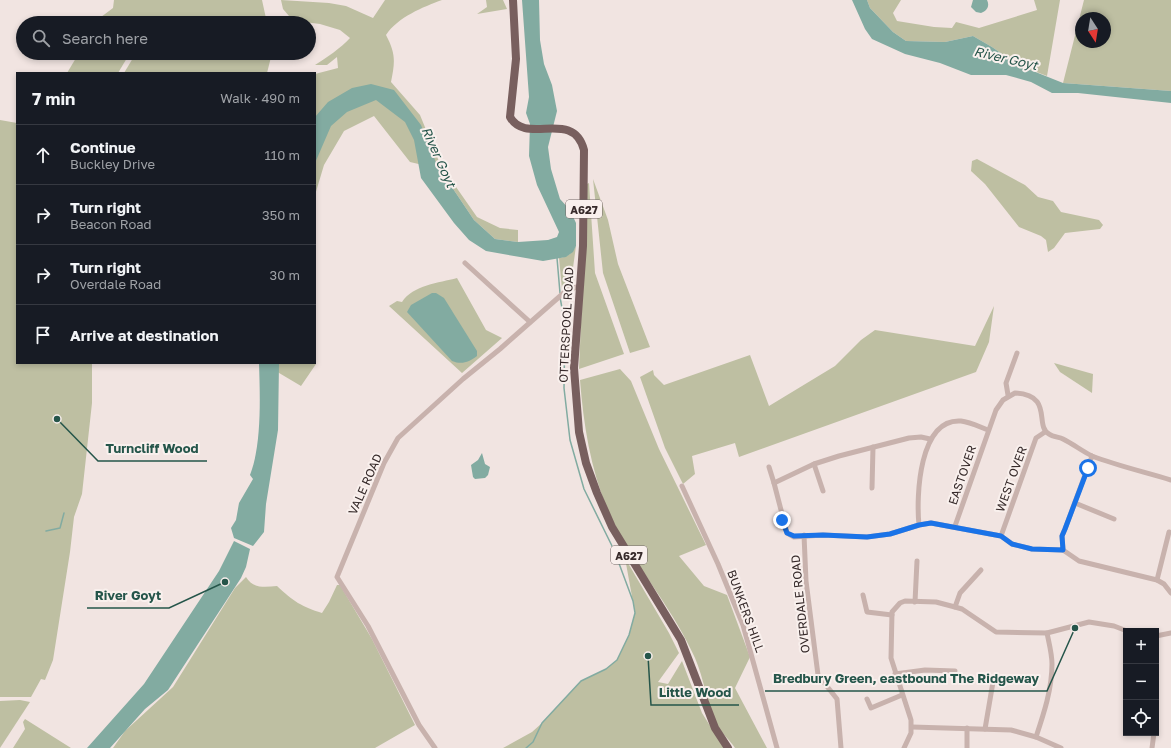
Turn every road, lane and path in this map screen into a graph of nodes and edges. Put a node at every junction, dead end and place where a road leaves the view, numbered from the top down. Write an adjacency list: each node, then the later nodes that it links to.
1 (513, 0): 3 (main road, OTTERSPOOL ROAD / A627)
2 (465, 263): 4 (street)
3 (580, 286): 4 (street, VALE ROAD); 50 (main road, OTTERSPOOL ROAD / A627)
4 (530, 322): 49 (street, VALE ROAD)
5 (1017, 353): 6 (street)
6 (1008, 395): 7 (street); 8 (street)
7 (988, 430): 9 (street); 22 (street, EASTOVER)
8 (1045, 432): 11 (street); 25 (street, WEST OVER)
9 (930, 439): 10 (street); 21 (street)
10 (873, 447): 12 (street); 17 (street)
11 (1092, 456): 14 (street); 19 (street)
12 (814, 464): 15 (street); 18 (street)
13 (769, 467): 15 (street)
14 (1171, 480)
15 (774, 483): 24 (street)
16 (682, 486): 51 (street, BUNKERS HILL)
17 (872, 488)
18 (823, 491)
19 (1075, 503): 20 (street); 26 (street)
20 (1114, 519)
21 (919, 525): 22 (street); 24 (street)
22 (955, 526): 25 (street)
23 (1167, 534): 29 (street)
24 (804, 535): 52 (street, OVERDALE ROAD)
25 (1001, 536): 26 (street)
26 (1063, 550): 29 (street)
27 (917, 561): 32 (street)
28 (981, 570): 33 (street)
29 (1157, 580): 30 (street)
30 (1171, 593)
31 (863, 595): 34 (street)
32 (915, 602): 33 (street); 34 (street)
33 (955, 607): 36 (street)
34 (892, 615): 40 (street)
35 (1123, 629): 36 (street)
36 (1047, 633): 48 (street)
37 (1171, 633): 38 (street)
38 (1159, 635)
39 (955, 671): 40 (street)
40 (895, 674): 42 (street)
41 (993, 682): 46 (street)
42 (902, 695): 43 (street); 44 (street)
43 (867, 699)
44 (912, 727): 45 (street); 53 (street)
45 (967, 728): 46 (street); 54 (street)
46 (985, 729): 48 (street)
47 (1154, 736): 56 (street)
48 (1036, 737): 55 (street)
49 (435, 748)
50 (728, 748)
51 (777, 748)
52 (841, 748)
53 (904, 748)
54 (967, 748)
55 (1061, 748)
56 (1152, 748)

